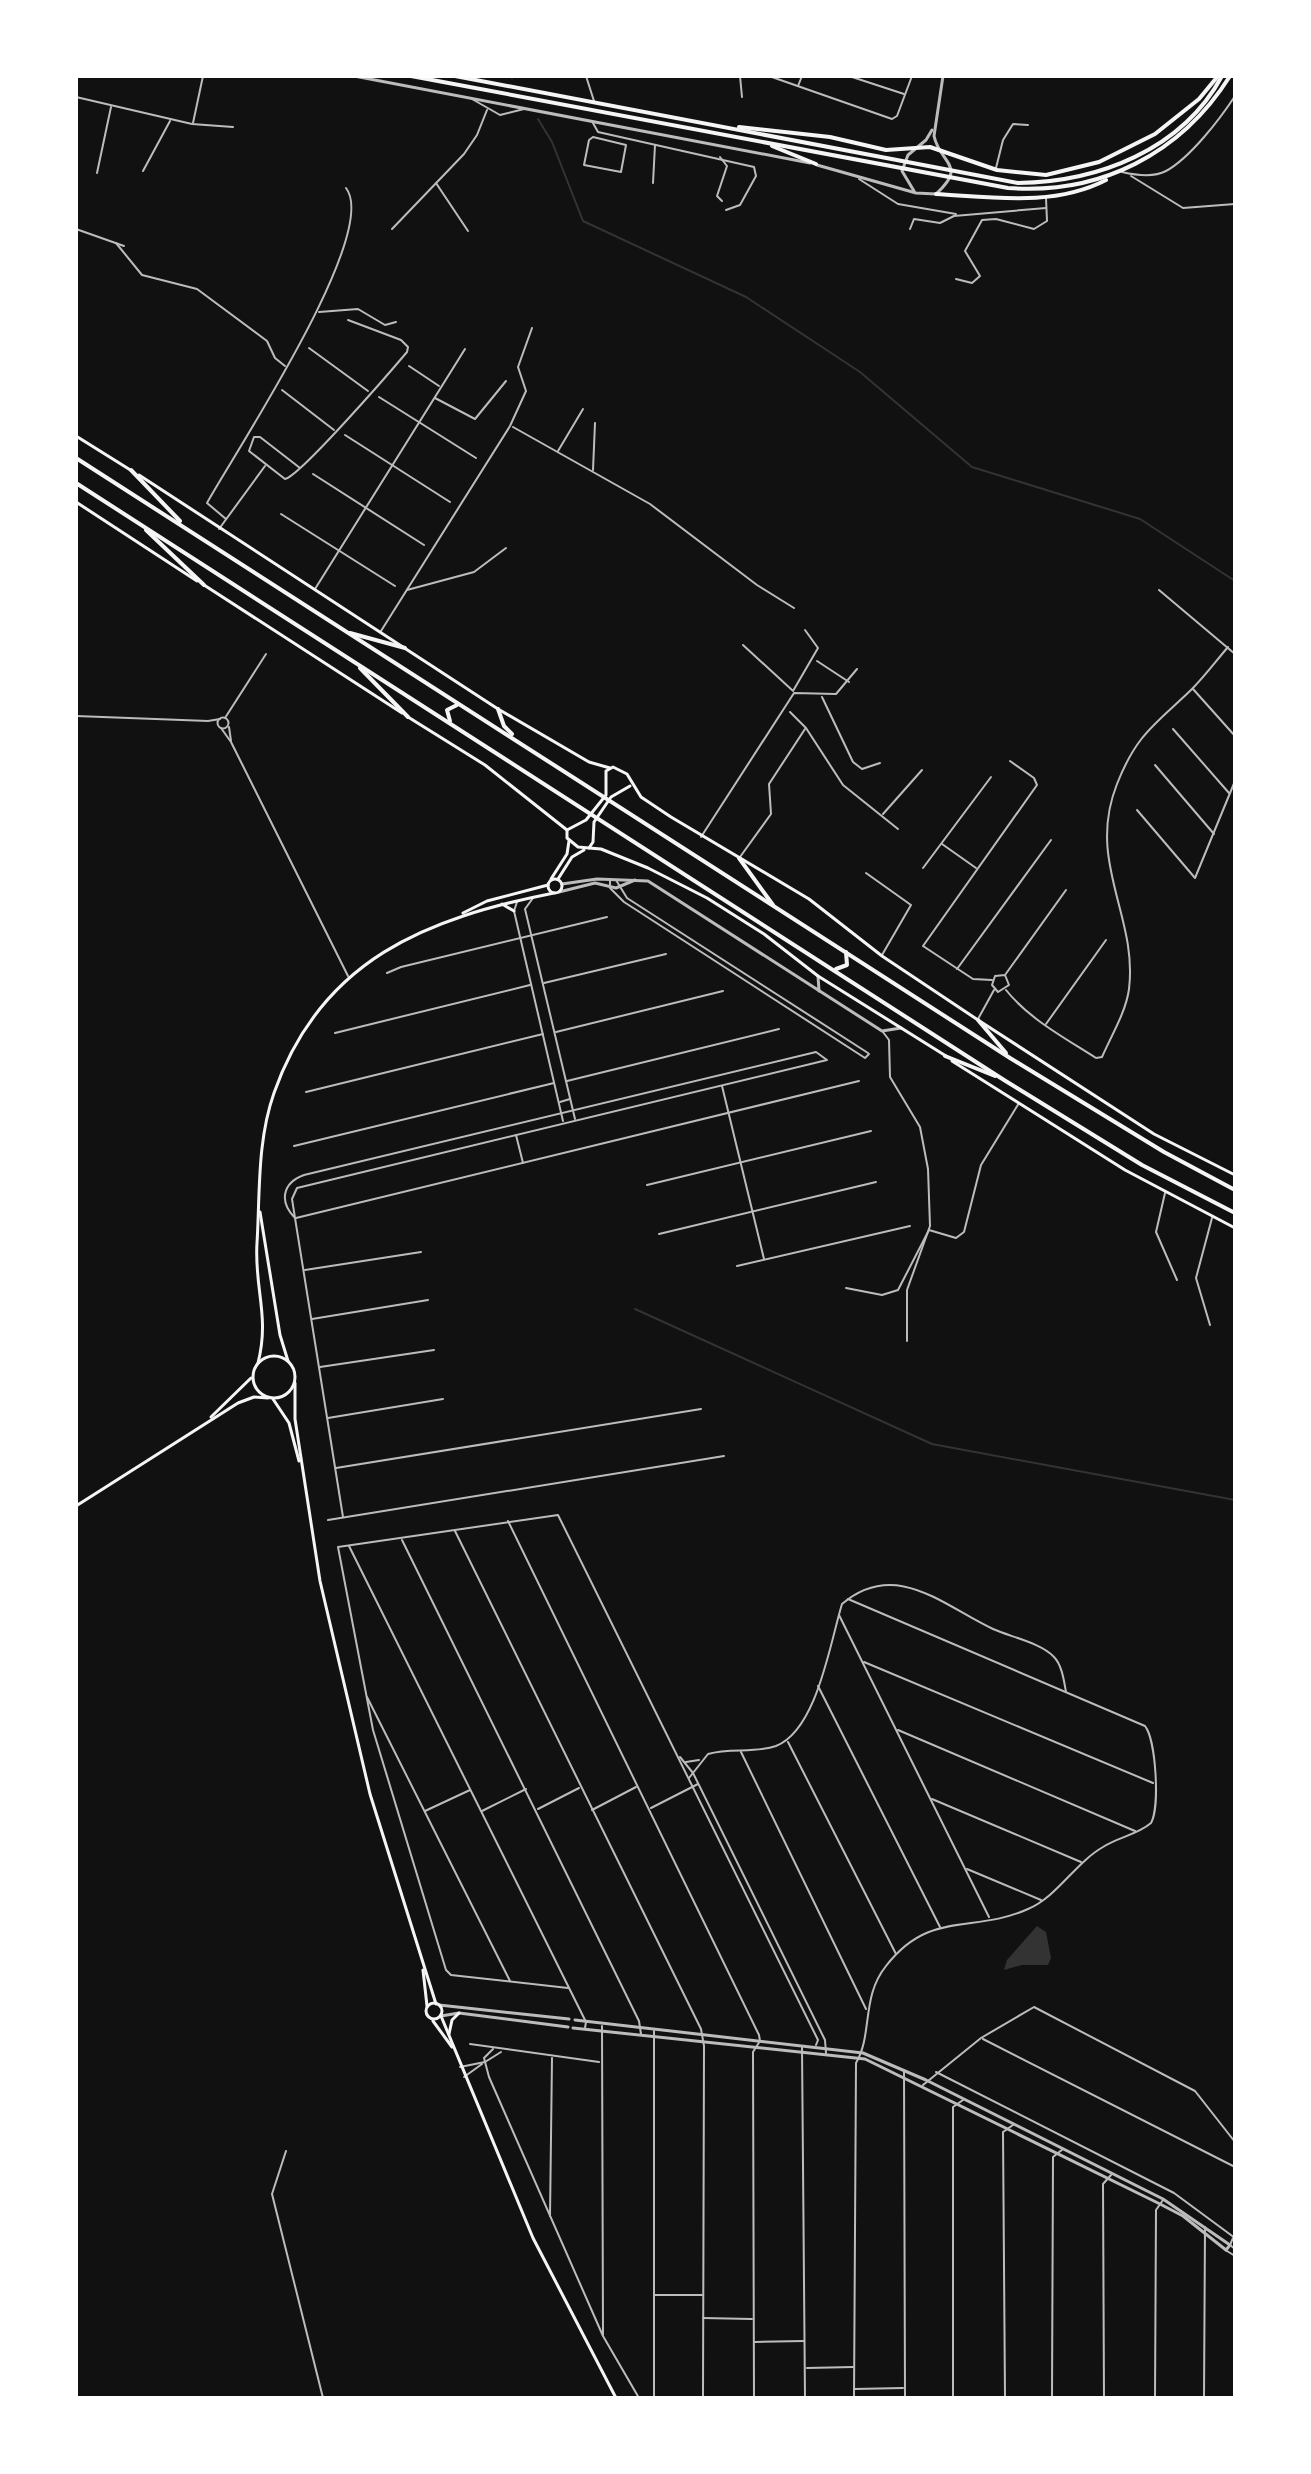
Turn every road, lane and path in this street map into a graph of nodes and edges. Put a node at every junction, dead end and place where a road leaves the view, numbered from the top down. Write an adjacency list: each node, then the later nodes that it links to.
1 (203, 76): 26 (street)
2 (354, 76): 19 (street)
3 (411, 76): 33 (main road)
4 (455, 76): 20 (main road)
5 (586, 76): 20 (street)
6 (740, 76): 18 (street)
7 (769, 76): 14 (street)
8 (802, 76): 14 (street)
9 (849, 76): 15 (street)
10 (912, 76): 15 (street)
11 (943, 76): 30 (street)
12 (1220, 76): 27 (main road); 39 (main road)
13 (1230, 76): 42 (main road)
14 (798, 86): 15 (street)
15 (905, 95)
16 (1235, 96): 43 (street)
17 (76, 97): 21 (street)
18 (742, 97)
19 (471, 99): 22 (street); 23 (street)
20 (594, 102): 27 (main road)
21 (111, 106): 24 (street); 41 (street)
22 (525, 108): 23 (street); 25 (street)
23 (487, 110): 45 (street)
24 (171, 120): 26 (street); 40 (street)
25 (593, 121): 31 (street); 38 (street)
26 (192, 124): 29 (street)
27 (709, 124): 35 (main road)
28 (1028, 125): 39 (street)
29 (233, 127)
30 (933, 127): 35 (street); 36 (street)
31 (609, 134): 32 (street); 34 (street)
32 (608, 140): 32 (street)
33 (766, 143): 38 (main road); 42 (main road)
34 (656, 144): 37 (street); 46 (street)
35 (916, 148): 36 (main road); 48 (street)
36 (941, 150): 39 (main road); 49 (street)
37 (719, 157): 51 (street); 54 (street)
38 (816, 164): 44 (street)
39 (996, 170)
40 (143, 171)
41 (97, 173)
42 (1119, 173): 43 (street); 50 (main road)
43 (1130, 174): 52 (street)
44 (856, 175): 48 (street); 55 (street)
45 (436, 182): 57 (street); 59 (street)
46 (653, 183)
47 (346, 188): 63 (street)
48 (916, 193): 49 (street)
49 (936, 194): 50 (main road)
50 (1046, 197): 53 (street)
51 (722, 201)
52 (1235, 204)
53 (1047, 208): 55 (street); 62 (street)
54 (726, 210)
55 (962, 215): 58 (street)
56 (76, 229): 60 (street)
57 (392, 229)
58 (910, 229)
59 (468, 231)
60 (116, 243): 61 (street); 70 (street)
61 (124, 246)
62 (956, 279)
63 (319, 312): 65 (street); 70 (street)
64 (348, 320): 74 (street)
65 (396, 322)
66 (532, 328): 80 (street)
67 (309, 348): 74 (street)
68 (465, 349): 72 (street)
69 (409, 366): 72 (street)
70 (286, 367): 98 (street)
71 (506, 381): 76 (street)
72 (440, 386): 76 (street)
73 (282, 390): 81 (street)
74 (369, 392): 81 (street)
75 (379, 397): 78 (street)
76 (434, 397): 78 (street)
77 (583, 409): 84 (street)
78 (419, 421): 86 (street); 88 (street)
79 (595, 423): 91 (street)
80 (510, 426): 84 (street); 109 (street)
81 (335, 430): 89 (street)
82 (345, 435): 88 (street)
83 (76, 436): 90 (main road)
84 (558, 452): 91 (street)
85 (76, 458): 100 (main road)
86 (476, 458)
87 (266, 465): 89 (street); 89 (street); 98 (street)
88 (391, 465): 95 (street); 96 (street)
89 (300, 468)
90 (131, 470): 100 (main road); 101 (main road)
91 (593, 471): 110 (street)
92 (313, 474): 96 (street)
93 (76, 483): 99 (main road)
94 (76, 502): 105 (main road)
95 (450, 502)
96 (365, 506): 102 (street); 104 (street)
97 (281, 514): 104 (street)
98 (226, 519): 101 (street)
99 (138, 523): 105 (main road); 119 (main road)
100 (187, 528): 112 (main road)
101 (219, 529): 107 (main road)
102 (424, 545)
103 (506, 548): 109 (street)
104 (337, 550): 106 (street); 107 (street)
105 (204, 585): 130 (main road)
106 (395, 586)
107 (314, 590): 113 (main road)
108 (1159, 590): 115 (street)
109 (406, 591): 113 (street)
110 (794, 608)
111 (805, 630): 124 (street)
112 (345, 632): 116 (main road); 126 (main road)
113 (380, 632): 116 (main road)
114 (743, 645): 124 (street)
115 (1228, 647): 118 (street); 123 (street)
116 (405, 648): 127 (main road)
117 (266, 654): 131 (street)
118 (1235, 654)
119 (353, 660): 130 (main road); 134 (main road)
120 (817, 661): 122 (street)
121 (857, 669): 122 (street)
122 (849, 682): 125 (street)
123 (1193, 689): 139 (street); 213 (street)
124 (794, 692): 125 (street); 156 (street)
125 (822, 696): 143 (street)
126 (460, 705): 134 (main road); 141 (main road)
127 (498, 709): 141 (main road); 145 (main road)
128 (790, 712): 137 (street)
129 (76, 716): 133 (street)
130 (408, 717): 154 (main road)
131 (225, 718): 132 (street); 135 (street)
132 (220, 719): 133 (street); 136 (street)
133 (208, 721): 136 (street)
134 (451, 724): 193 (main road)
135 (229, 725): 136 (street); 140 (street)
136 (220, 727): 140 (street)
137 (806, 728): 152 (street); 161 (street)
138 (1173, 729): 150 (street)
139 (1235, 736)
140 (231, 742): 198 (street)
141 (519, 742): 181 (main road)
142 (1010, 761): 163 (street)
143 (880, 763)
144 (1155, 765): 155 (street)
145 (610, 768): 149 (main road); 154 (main road)
146 (922, 770): 152 (street)
147 (991, 777): 159 (street)
148 (1235, 781): 150 (street)
149 (631, 785): 156 (main road); 160 (main road)
150 (1230, 794): 155 (street)
151 (1137, 810): 155 (street)
152 (882, 816): 153 (street)
153 (898, 829)
154 (567, 830): 158 (main road)
155 (1214, 835)
156 (701, 837): 161 (main road)
157 (1051, 840): 194 (street)
158 (569, 841): 160 (main road); 165 (main road)
159 (942, 844): 162 (street); 163 (street)
160 (587, 848): 169 (main road); 197 (main road)
161 (739, 858): 181 (main road); 192 (main road)
162 (923, 868)
163 (977, 869): 194 (street)
164 (866, 873): 192 (street)
165 (551, 879): 169 (main road); 170 (main road)
166 (637, 879): 168 (street); 171 (street); 207 (street)
167 (610, 880): 168 (street); 169 (street); 172 (street)
168 (616, 880): 171 (street)
169 (560, 882): 174 (main road)
170 (548, 885): 174 (main road); 175 (main road)
171 (618, 887): 172 (street); 177 (street)
172 (610, 888): 174 (street); 179 (street)
173 (1066, 890): 196 (street)
174 (557, 892): 176 (main road)
175 (522, 893): 178 (main road); 183 (main road)
176 (535, 897): 178 (main road); 185 (street)
177 (627, 898): 179 (street); 188 (street)
178 (518, 900): 180 (main road); 182 (street)
179 (624, 902): 189 (street)
180 (502, 904): 182 (main road); 183 (main road)
181 (774, 907): 190 (main road)
182 (514, 911): 186 (street)
183 (456, 917): 198 (main road)
184 (607, 917): 185 (street)
185 (531, 934): 186 (street); 200 (street)
186 (520, 936): 195 (street); 201 (street)
187 (1106, 940): 213 (street)
188 (698, 944): 189 (street); 202 (street)
189 (695, 948): 203 (street)
190 (845, 950): 193 (main road); 225 (main road)
191 (666, 954): 200 (street)
192 (882, 956): 212 (main road)
193 (833, 969): 227 (main road)
194 (957, 969): 199 (street)
195 (387, 973)
196 (1005, 975): 199 (street); 205 (street)
197 (818, 976): 207 (street); 214 (main road)
198 (349, 978): 258 (main road)
199 (992, 980): 204 (street)
200 (543, 983): 208 (street)
201 (531, 984): 209 (street); 218 (street)
202 (761, 985): 203 (street); 210 (street)
203 (758, 990): 211 (street)
204 (994, 990): 205 (street); 212 (street)
205 (1006, 990): 213 (street)
206 (723, 991): 217 (street)
207 (819, 991): 216 (street)
208 (548, 1004): 209 (street); 217 (street)
209 (536, 1006): 219 (street)
210 (809, 1015): 211 (street); 222 (street)
211 (805, 1020): 223 (street)
212 (978, 1020): 225 (main road); 253 (main road)
213 (1045, 1025)
214 (901, 1028): 216 (street); 224 (main road)
215 (779, 1029): 228 (street)
216 (882, 1031): 265 (street)
217 (555, 1032): 220 (street)
218 (335, 1033)
219 (543, 1034): 221 (street); 233 (street)
220 (557, 1042): 221 (street); 228 (street)
221 (546, 1045): 231 (street)
222 (860, 1048): 223 (street); 223 (street)
223 (857, 1053)
224 (945, 1056): 227 (main road); 237 (main road)
225 (1010, 1058): 256 (main road)
226 (735, 1070): 229 (street); 229 (street); 234 (street)
227 (1004, 1080): 260 (main road)
228 (566, 1081): 235 (street)
229 (737, 1081): 232 (street)
230 (859, 1081): 241 (street)
231 (554, 1083): 236 (street); 248 (street)
232 (721, 1084): 238 (street); 241 (street)
233 (306, 1092)
234 (635, 1094): 238 (street); 239 (street)
235 (570, 1099): 236 (street); 239 (street)
236 (559, 1102): 240 (street)
237 (1019, 1103): 257 (main road); 265 (street)
238 (637, 1105): 242 (street)
239 (573, 1109): 240 (street); 242 (street)
240 (561, 1111): 243 (street); 244 (street)
241 (728, 1113): 249 (street); 250 (street)
242 (575, 1120): 243 (street)
243 (564, 1123): 246 (street)
244 (501, 1126): 247 (street); 251 (street)
245 (871, 1131): 249 (street)
246 (516, 1134): 247 (street); 250 (street)
247 (504, 1137): 252 (street)
248 (294, 1146)
249 (740, 1162): 255 (street); 259 (street)
250 (523, 1163): 262 (street)
251 (345, 1164): 252 (street); 262 (street)
252 (348, 1175): 262 (street)
253 (1235, 1175)
254 (876, 1182): 259 (street)
255 (647, 1185)
256 (1235, 1190)
257 (1165, 1192): 261 (main road); 271 (street)
258 (259, 1206): 278 (main road); 279 (main road)
259 (752, 1211): 266 (street); 268 (street)
260 (1235, 1213)
261 (1213, 1217): 264 (main road); 275 (street)
262 (295, 1218): 270 (street)
263 (910, 1226): 268 (street)
264 (1235, 1228)
265 (929, 1230): 272 (street); 276 (street)
266 (659, 1234)
267 (421, 1252): 270 (street)
268 (764, 1259): 269 (street)
269 (737, 1266)
270 (304, 1271): 274 (street)
271 (1177, 1280)
272 (846, 1288)
273 (428, 1300): 274 (street)
274 (311, 1320): 280 (street)
275 (1210, 1325)
276 (907, 1341)
277 (434, 1350): 280 (street)
278 (288, 1361): 279 (main road); 282 (main road)
279 (258, 1363): 281 (main road)
280 (319, 1367): 286 (street)
281 (253, 1377): 283 (main road); 287 (main road)
282 (295, 1383): 283 (main road); 290 (main road)
283 (271, 1398): 287 (main road); 290 (main road)
284 (443, 1399): 286 (street)
285 (701, 1409): 289 (street)
286 (327, 1419): 289 (street)
287 (202, 1425): 291 (main road)
288 (724, 1456): 292 (street)
289 (335, 1468): 292 (street)
290 (302, 1472): 335 (main road)
291 (76, 1506)
292 (343, 1517): 293 (street)
293 (328, 1520)
294 (507, 1520): 295 (street); 310 (street); 315 (street)
295 (454, 1530): 296 (street); 317 (street)
296 (402, 1539): 297 (street); 319 (street)
297 (348, 1545): 302 (street); 318 (street)
298 (848, 1599): 299 (street); 303 (street); 303 (street)
299 (839, 1615): 300 (street); 301 (street)
300 (863, 1662): 306 (street); 313 (street)
301 (817, 1685): 307 (street); 333 (street)
302 (365, 1693): 304 (street); 305 (street)
303 (1067, 1693): 313 (street)
304 (382, 1727): 305 (street); 324 (street)
305 (373, 1730): 338 (street)
306 (897, 1730): 320 (street); 326 (street)
307 (787, 1741): 308 (street); 334 (street)
308 (740, 1751): 309 (street); 342 (street)
309 (700, 1760): 310 (street); 311 (street)
310 (682, 1762): 311 (street); 312 (street)
311 (693, 1773): 312 (street); 314 (street)
312 (689, 1778): 316 (street)
313 (1155, 1783): 326 (street)
314 (698, 1784): 316 (street); 329 (street)
315 (639, 1786): 322 (street); 323 (street)
316 (693, 1786): 322 (street); 330 (street)
317 (580, 1788): 321 (street); 323 (street)
318 (471, 1789): 324 (street); 325 (street)
319 (526, 1789): 321 (street); 325 (street)
320 (931, 1799): 327 (street); 328 (street)
321 (537, 1809): 357 (street)
322 (650, 1809): 363 (street)
323 (591, 1810): 359 (street)
324 (425, 1811): 338 (street)
325 (481, 1811): 339 (street)
326 (1137, 1832): 327 (street)
327 (1082, 1862): 331 (street)
328 (966, 1869): 331 (street); 332 (street)
329 (751, 1891): 330 (street); 336 (street)
330 (746, 1893): 337 (street)
331 (1041, 1900): 332 (street)
332 (989, 1918): 333 (street)
333 (940, 1928): 334 (street)
334 (896, 1955): 342 (street)
335 (421, 1959): 340 (main road); 341 (main road)
336 (791, 1972): 337 (street); 371 (street)
337 (786, 1974): 367 (street)
338 (510, 1982): 339 (street)
339 (568, 1988): 350 (street)
340 (438, 2004): 341 (main road); 343 (street); 345 (main road)
341 (427, 2007): 349 (main road)
342 (866, 2010): 372 (street)
343 (494, 2011): 346 (street); 348 (street)
344 (459, 2013): 345 (street); 348 (street); 358 (main road)
345 (441, 2016): 349 (main road); 358 (main road)
346 (539, 2016): 347 (street); 351 (street)
347 (547, 2017): 350 (street); 352 (street)
348 (493, 2018): 351 (street)
349 (432, 2019): 373 (main road)
350 (586, 2022): 353 (street); 354 (street)
351 (538, 2023): 352 (street)
352 (545, 2024): 354 (street)
353 (602, 2024): 355 (street); 357 (street)
354 (585, 2029): 355 (street)
355 (601, 2031): 357 (street); 377 (street)
356 (654, 2031): 357 (street); 359 (street); 360 (street)
357 (641, 2032): 360 (street)
358 (449, 2034): 373 (main road)
359 (702, 2035): 362 (street); 363 (street)
360 (654, 2037): 362 (street); 406 (street)
361 (981, 2038): 380 (street); 389 (street); 393 (street)
362 (703, 2041): 366 (street); 407 (street)
363 (760, 2041): 365 (street); 366 (street)
364 (470, 2044): 368 (street)
365 (801, 2045): 367 (street); 370 (street)
366 (758, 2047): 370 (street); 409 (street)
367 (815, 2047): 371 (street)
368 (493, 2049): 369 (street); 376 (street)
369 (502, 2051): 374 (street); 376 (street)
370 (803, 2051): 371 (street); 411 (street)
371 (826, 2051): 372 (street); 375 (street)
372 (863, 2053): 375 (street); 379 (street)
373 (455, 2054): 378 (main road)
374 (552, 2058): 377 (street); 398 (street)
375 (860, 2058): 381 (street); 413 (street)
376 (484, 2062): 378 (street); 382 (street); 398 (street)
377 (601, 2062): 410 (street)
378 (460, 2067): 382 (main road)
379 (904, 2069): 381 (street); 383 (street)
380 (935, 2072): 383 (street); 401 (street)
381 (904, 2075): 384 (street); 415 (street)
382 (464, 2077): 418 (main road)
383 (926, 2080): 384 (street); 385 (street)
384 (923, 2085): 386 (street)
385 (964, 2100): 386 (street); 387 (street)
386 (958, 2103): 388 (street); 426 (street)
387 (1014, 2124): 388 (street); 390 (street)
388 (1007, 2127): 392 (street); 427 (street)
389 (1235, 2142)
390 (1063, 2149): 392 (street); 394 (street)
391 (286, 2151): 417 (street)
392 (1057, 2152): 395 (street); 428 (street)
393 (1235, 2167)
394 (1113, 2174): 395 (street); 396 (street)
395 (1108, 2177): 397 (street); 429 (street)
396 (1163, 2199): 397 (street); 399 (street)
397 (1160, 2204): 400 (street); 430 (street)
398 (550, 2220): 410 (street)
399 (1205, 2226): 400 (street); 402 (street)
400 (1205, 2234): 404 (street); 431 (street)
401 (1234, 2237): 402 (street)
402 (1230, 2245): 403 (street); 404 (street)
403 (1235, 2249)
404 (1226, 2250): 405 (street)
405 (1235, 2256)
406 (654, 2295): 407 (street); 420 (street)
407 (703, 2295): 408 (street)
408 (703, 2318): 409 (street); 421 (street)
409 (753, 2320): 412 (street)
410 (603, 2336): 419 (street)
411 (805, 2341): 412 (street); 414 (street)
412 (754, 2342): 422 (street)
413 (854, 2367): 414 (street); 416 (street)
414 (805, 2368): 423 (street)
415 (905, 2388): 416 (street); 425 (street)
416 (854, 2389): 424 (street)
417 (323, 2398)
418 (616, 2398)
419 (639, 2398)
420 (654, 2398)
421 (703, 2398)
422 (754, 2398)
423 (805, 2398)
424 (854, 2398)
425 (905, 2398)
426 (953, 2398)
427 (1005, 2398)
428 (1052, 2398)
429 (1104, 2398)
430 (1155, 2398)
431 (1204, 2398)

